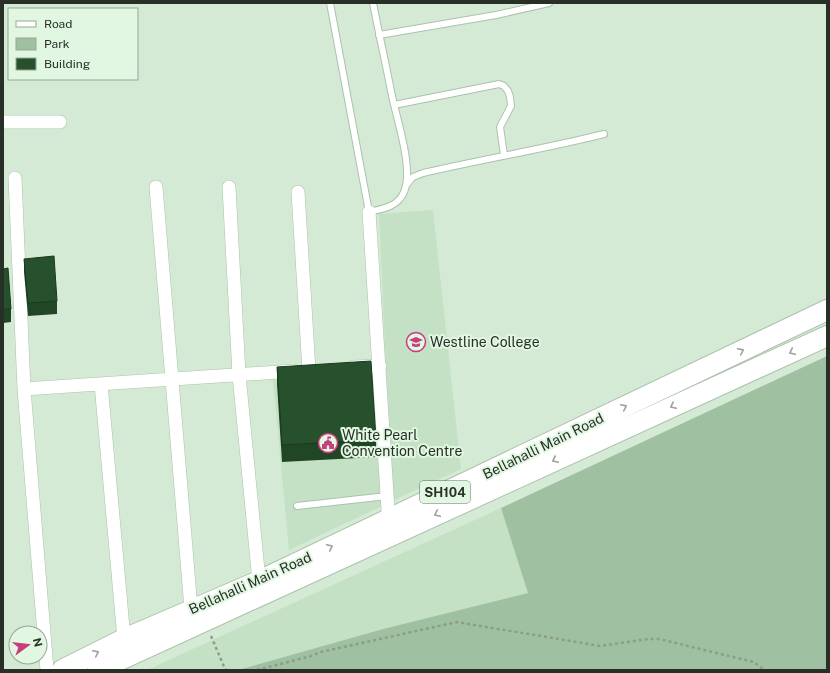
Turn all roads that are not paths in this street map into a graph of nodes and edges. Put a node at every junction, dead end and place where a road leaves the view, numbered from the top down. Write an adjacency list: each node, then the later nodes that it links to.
1 (330, 3): 15 (lane)
2 (374, 3): 4 (lane)
3 (549, 3): 4 (lane)
4 (379, 35): 5 (lane)
5 (394, 105): 9 (lane); 11 (lane)
6 (3, 122): 7 (street)
7 (60, 122)
8 (604, 134): 9 (lane)
9 (504, 155): 11 (lane)
10 (15, 178): 25 (street)
11 (407, 184): 15 (lane)
12 (229, 187): 22 (street)
13 (156, 188): 23 (street)
14 (298, 192): 21 (street)
15 (369, 212): 18 (street)
16 (827, 310): 28 (main road, Bellahalli Main Road / SH104, one-way to 16)
17 (827, 336): 28 (main road, Bellahalli Main Road / SH104, one-way to 28)
18 (380, 366): 19 (street); 26 (street)
19 (340, 368)
20 (324, 369): 21 (street)
21 (309, 370): 22 (street)
22 (239, 375): 23 (street); 29 (street)
23 (171, 380): 24 (street); 30 (street)
24 (101, 384): 25 (street); 31 (street)
25 (24, 389): 32 (street)
26 (387, 496): 27 (lane); 28 (street)
27 (297, 506)
28 (390, 527): 29 (main road, Bellahalli Main Road / SH104, one-way to 28); 30 (main road, Bellahalli Main Road / SH104)
29 (259, 581): 30 (main road, Bellahalli Main Road / SH104)
30 (198, 615): 31 (main road, Bellahalli Main Road / SH104); 34 (main road, Bellahalli Main Road / SH104)
31 (124, 639): 33 (main road, Bellahalli Main Road / SH104, one-way to 31)
32 (47, 670)
33 (62, 670)
34 (98, 670)

